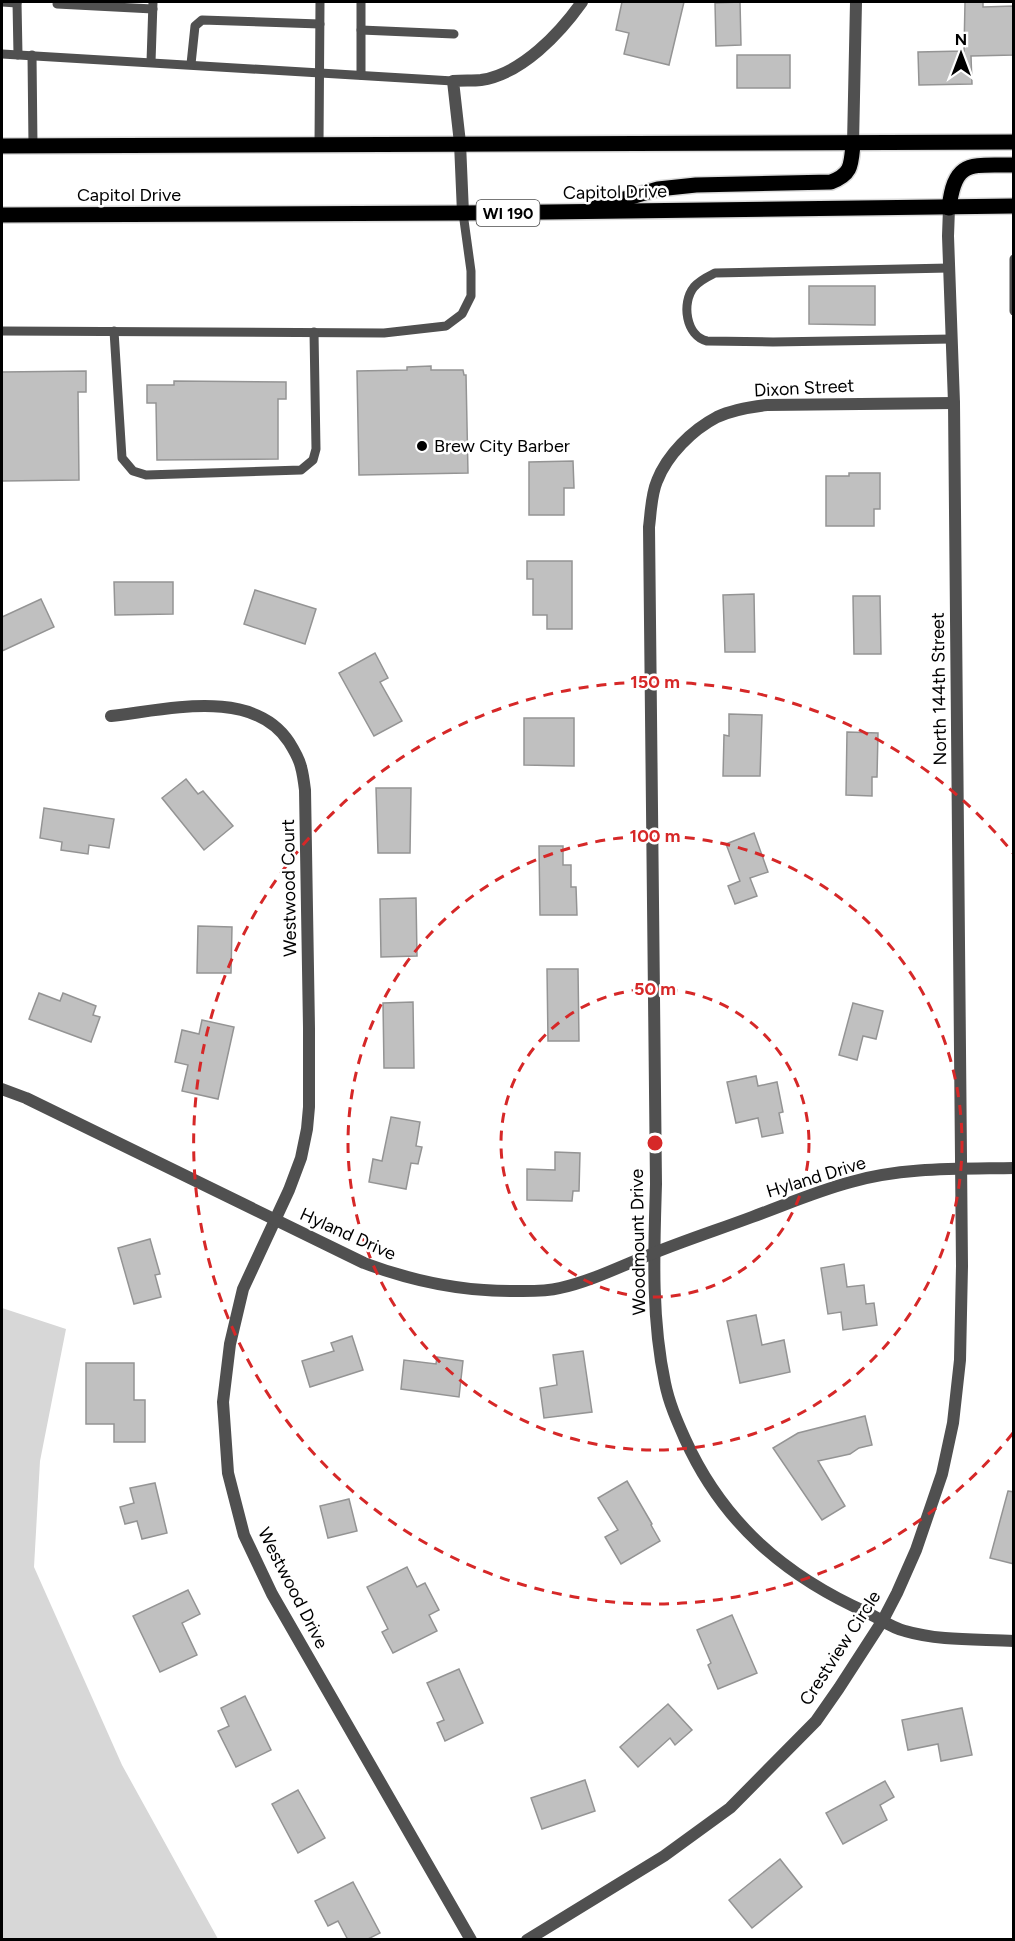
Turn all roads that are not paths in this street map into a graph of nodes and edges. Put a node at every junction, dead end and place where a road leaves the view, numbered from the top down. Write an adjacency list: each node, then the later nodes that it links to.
1 (2, 2): 2 (lane)
2 (17, 2): 13 (lane)
3 (320, 2): 9 (lane)
4 (361, 2): 10 (lane)
5 (582, 2): 19 (street)
6 (856, 2): 23 (street)
7 (57, 4): 8 (lane)
8 (153, 5): 15 (lane)
9 (320, 24): 16 (lane); 17 (lane)
10 (361, 30): 11 (lane); 18 (lane)
11 (454, 34)
12 (2, 54): 13 (lane)
13 (18, 55): 14 (lane)
14 (32, 55): 15 (lane); 25 (lane)
15 (151, 62): 16 (lane)
16 (191, 64): 17 (lane)
17 (319, 72): 18 (lane); 22 (lane)
18 (361, 75): 19 (lane)
19 (453, 81): 21 (street)
20 (1014, 142): 23 (main road)
21 (460, 143): 22 (main road); 23 (main road); 30 (street)
22 (319, 144): 25 (main road)
23 (854, 144): 29 (main road)
24 (2, 146): 25 (main road)
25 (33, 146)
26 (1014, 165): 28 (main road)
27 (1014, 206): 28 (main road, Capitol Drive / WI 190)
28 (949, 208): 29 (main road, Capitol Drive / WI 190); 33 (street, North 144th Street)
29 (583, 212): 30 (main road, Capitol Drive / WI 190)
30 (463, 213): 31 (main road, Capitol Drive / WI 190); 37 (lane)
31 (2, 215)
32 (1014, 259): 34 (lane)
33 (949, 268): 38 (street, North 144th Street); 38 (lane)
34 (1014, 311)
35 (2, 331): 36 (lane)
36 (114, 332): 37 (lane); 37 (lane)
37 (314, 332)
38 (952, 339): 39 (street, North 144th Street)
39 (954, 403): 40 (street, Dixon Street); 44 (street, North 144th Street)
40 (671, 456): 46 (street, Woodmount Drive)
41 (111, 716): 45 (street, Westwood Court)
42 (2, 1089): 45 (street, Hyland Drive)
43 (1014, 1168): 44 (street, Hyland Drive)
44 (962, 1169): 46 (street, Hyland Drive); 47 (street, Crestview Circle)
45 (274, 1220): 46 (street, Hyland Drive); 49 (street, Westwood Drive)
46 (654, 1253): 47 (street, Woodmount Drive)
47 (883, 1620): 48 (street, Woodmount Drive); 50 (street, Crestview Circle)
48 (1014, 1641)
49 (471, 1940)
50 (527, 1940)

